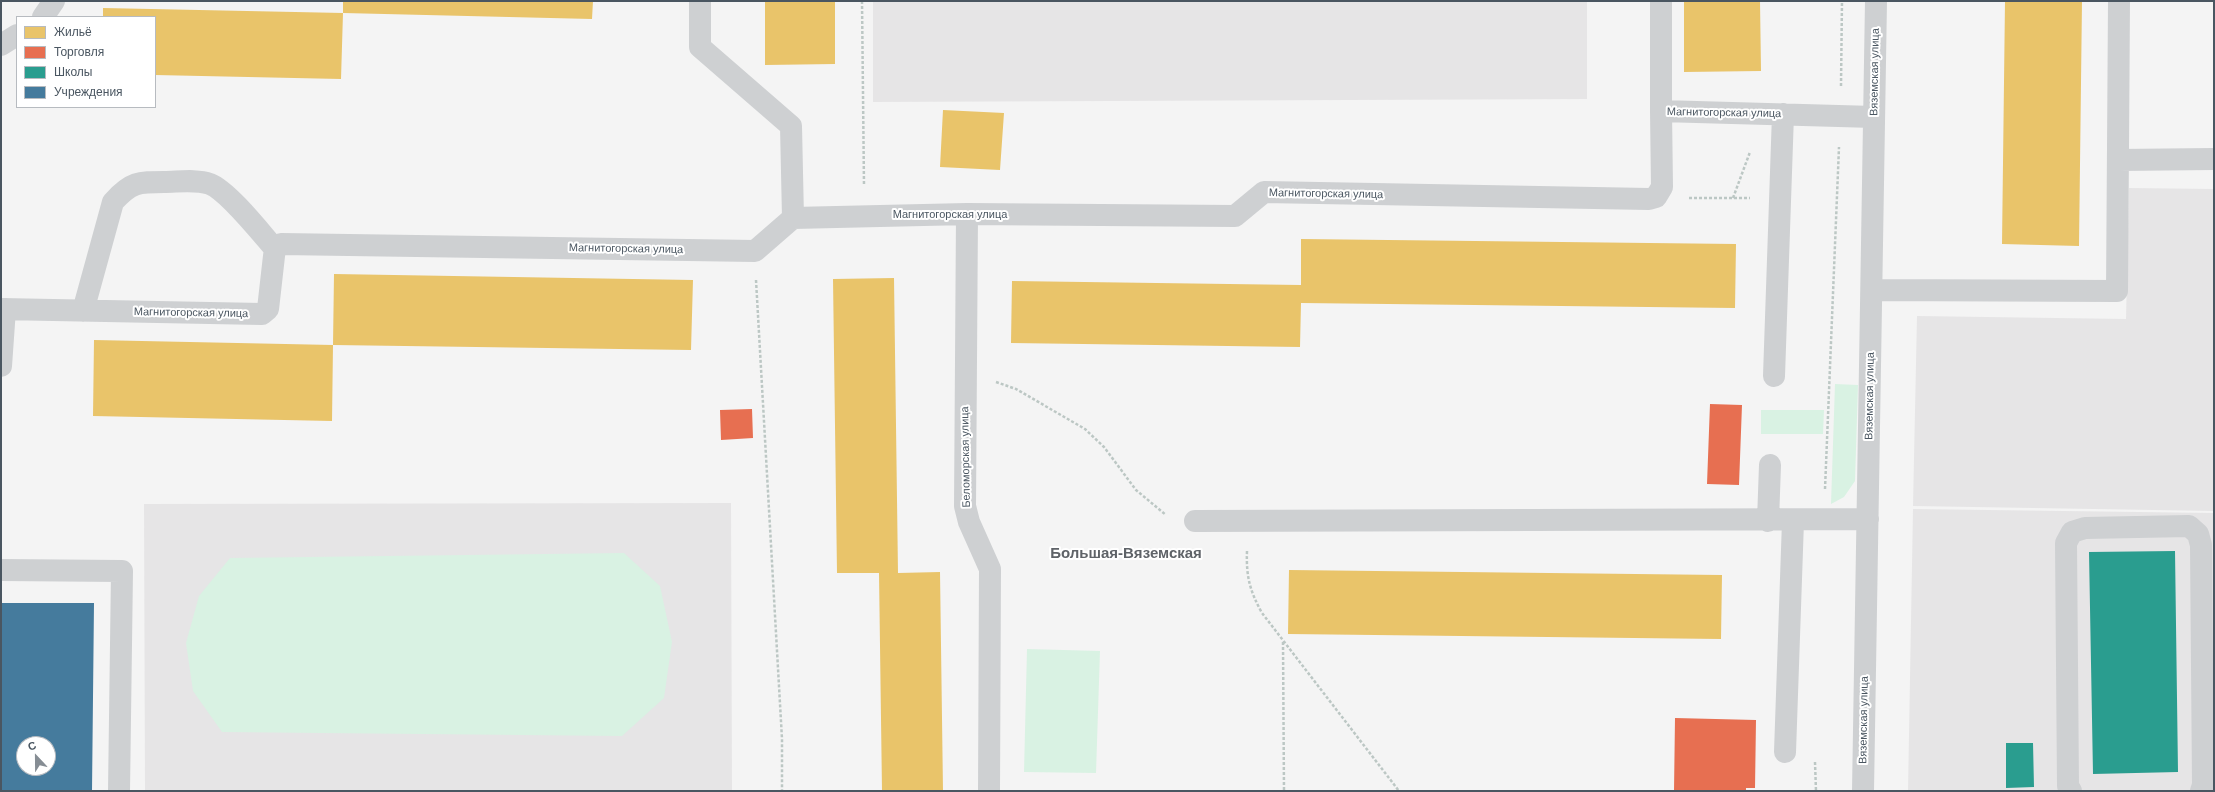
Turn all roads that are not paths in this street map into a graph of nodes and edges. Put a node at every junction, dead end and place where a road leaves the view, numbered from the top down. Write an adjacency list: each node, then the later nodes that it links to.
1 (54, 1): 6 (street)
2 (700, 1): 15 (street)
3 (1661, 1): 9 (street)
4 (1876, 1): 11 (street, Вяземская улица)
5 (2119, 1): 13 (street)
6 (44, 16)
7 (16, 37): 8 (street)
8 (1, 45)
9 (1662, 111): 10 (street, Магнитогорская улица); 14 (street, Магнитогорская улица)
10 (1774, 114): 11 (street, Магнитогорская улица); 21 (street)
11 (1874, 117): 17 (street, Вяземская улица)
12 (2214, 159): 13 (street)
13 (2118, 160): 17 (street)
14 (967, 214): 15 (street, Магнитогорская улица); 30 (street, Беломорская улица)
15 (793, 218): 16 (street, Магнитогорская улица)
16 (276, 248): 19 (street, Магнитогорская улица); 19 (street)
17 (1872, 290): 23 (street, Вяземская улица)
18 (3, 309): 19 (street, Магнитогорская улица); 20 (street)
19 (83, 311)
20 (1, 366)
21 (1774, 376)
22 (1770, 465): 25 (street)
23 (1868, 520): 26 (street); 31 (street, Вяземская улица)
24 (1195, 521): 25 (street)
25 (1768, 521): 26 (street)
26 (1793, 521): 28 (street)
27 (1, 570): 29 (street)
28 (1785, 752)
29 (119, 791)
30 (989, 791)
31 (1863, 791)
32 (2071, 791): 33 (street)
33 (2201, 791)

